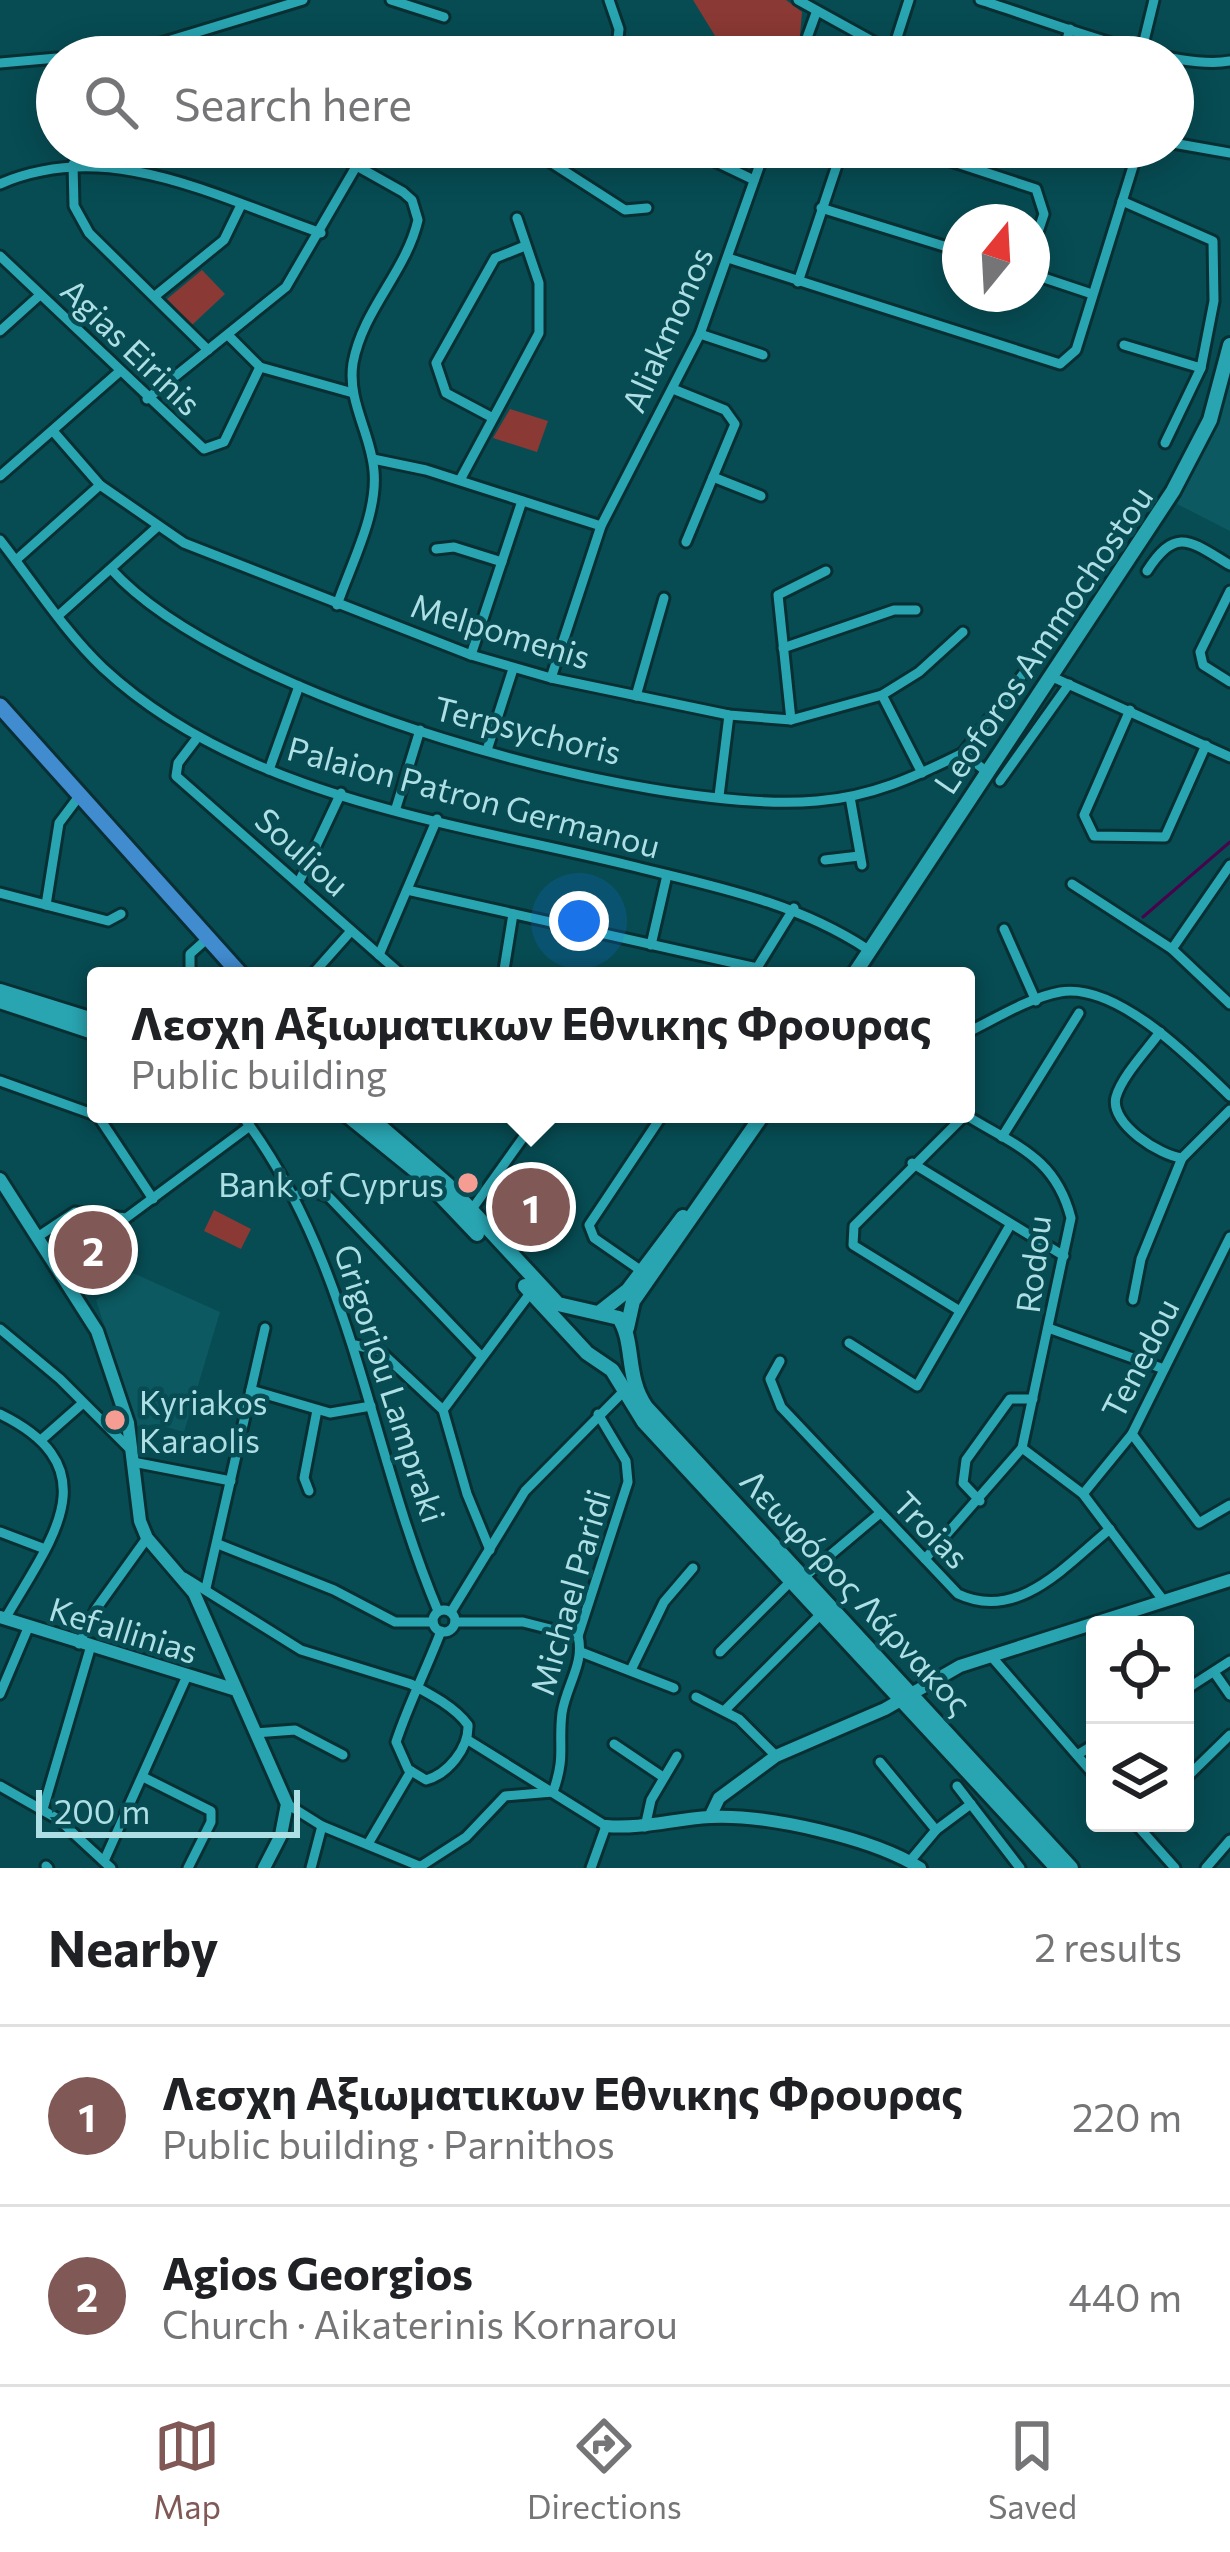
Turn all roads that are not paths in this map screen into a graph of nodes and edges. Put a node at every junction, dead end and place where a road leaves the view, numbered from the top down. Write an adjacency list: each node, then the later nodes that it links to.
1 (304, 0): 11 (street)
2 (391, 0): 9 (street)
3 (609, 0): 12 (street)
4 (799, 0): 8 (street)
5 (909, 0): 15 (street)
6 (1154, 0): 18 (street)
7 (985, 1): 10 (street)
8 (816, 13): 13 (street); 14 (street)
9 (444, 17)
10 (1070, 28): 16 (street); 17 (street)
11 (184, 36)
12 (618, 36)
13 (808, 36)
14 (860, 36)
15 (900, 36)
16 (1068, 36)
17 (1097, 36)
18 (1145, 36)
19 (1194, 59): 21 (street)
20 (36, 60): 22 (street)
21 (1230, 61)
22 (0, 63)
23 (1194, 147): 24 (street)
24 (1230, 153)
25 (41, 168): 37 (street)
26 (73, 168): 53 (street)
27 (116, 168): 40 (street)
28 (355, 168): 44 (street)
29 (362, 168): 65 (street)
30 (560, 168): 41 (street)
31 (729, 168): 36 (street)
32 (758, 168): 36 (street, Aliakmonos)
33 (835, 168): 42 (street)
34 (984, 168): 39 (street)
35 (1133, 168): 38 (street)
36 (754, 180): 48 (street, Aliakmonos)
37 (0, 184)
38 (1122, 202): 51 (street); 62 (street)
39 (1041, 204)
40 (241, 205): 44 (street); 53 (street)
41 (647, 208)
42 (821, 208): 45 (street); 50 (street)
43 (517, 218): 46 (street)
44 (321, 232): 56 (street)
45 (942, 245)
46 (525, 246): 67 (street); 67 (street)
47 (0, 256): 52 (street, Agias Eirinis)
48 (728, 258): 50 (street); 55 (street, Aliakmonos)
49 (1050, 280): 51 (street)
50 (798, 282): 51 (street)
51 (1092, 294)
52 (40, 295): 54 (street); 63 (street, Agias Eirinis)
53 (155, 296): 59 (street)
54 (0, 331)
55 (700, 334): 60 (street); 64 (street, Aliakmonos)
56 (230, 337): 59 (street); 61 (street)
57 (1230, 344): 98 (main road, Leoforos Ammochostou)
58 (1124, 345): 62 (street)
59 (208, 350): 66 (street)
60 (763, 355)
61 (260, 367): 65 (street); 66 (street, Agias Eirinis)
62 (1201, 368): 69 (street)
63 (118, 372): 66 (street, Agias Eirinis); 68 (street)
64 (673, 389): 72 (street); 77 (street, Aliakmonos)
65 (353, 393): 70 (street)
66 (147, 399)
67 (493, 418): 73 (street)
68 (53, 430): 71 (street); 74 (street, Melpomenis)
69 (1165, 443)
70 (373, 459): 73 (street); 90 (street)
71 (0, 476)
72 (713, 477): 75 (street); 80 (street)
73 (460, 480): 76 (street)
74 (100, 485): 78 (street, Melpomenis); 82 (street)
75 (761, 496)
76 (522, 501): 77 (street); 83 (street)
77 (601, 526): 99 (street, Aliakmonos)
78 (156, 528): 85 (street); 90 (street, Melpomenis)
79 (0, 540): 82 (street, Palaion Patron Germanou)
80 (686, 542)
81 (436, 549): 83 (street)
82 (16, 560): 92 (street, Palaion Patron Germanou)
83 (502, 562): 95 (street)
84 (1230, 566): 87 (street)
85 (112, 569): 92 (street); 102 (street, Terpsychoris)
86 (826, 571): 94 (street)
87 (1147, 571)
88 (1230, 591): 100 (street)
89 (664, 598): 104 (street)
90 (338, 604): 95 (street, Melpomenis)
91 (916, 610): 94 (street)
92 (59, 615): 110 (street, Palaion Patron Germanou)
93 (963, 632): 103 (street, Melpomenis)
94 (783, 648): 108 (street)
95 (471, 655): 97 (street, Melpomenis)
96 (1030, 665): 113 (street, Terpsychoris)
97 (513, 669): 99 (street, Melpomenis); 112 (street)
98 (1050, 676): 101 (street); 117 (main road, Leoforos Ammochostou)
99 (551, 678): 104 (street, Melpomenis)
100 (1230, 682)
101 (1069, 684): 106 (street); 117 (street)
102 (299, 686): 109 (street, Terpsychoris); 115 (street)
103 (882, 695): 108 (street, Melpomenis); 116 (street)
104 (636, 697): 107 (street, Melpomenis)
105 (0, 706): 119 (main road)
106 (1130, 710): 111 (street); 111 (street)
107 (729, 715): 108 (street, Melpomenis); 120 (street)
108 (791, 720)
109 (420, 730): 112 (street, Terpsychoris); 122 (street)
110 (197, 738): 115 (street, Palaion Patron Germanou); 128 (street, Souliou)
111 (1206, 745): 114 (street)
112 (487, 750): 120 (street, Terpsychoris)
113 (963, 753): 116 (street, Terpsychoris); 117 (street)
114 (1230, 757)
115 (269, 770): 118 (street, Palaion Patron Germanou)
116 (922, 773): 121 (street, Terpsychoris)
117 (993, 776): 140 (main road, Leoforos Ammochostou)
118 (341, 794): 122 (street, Palaion Patron Germanou); 128 (street)
119 (80, 795): 132 (street); 138 (main road)
120 (719, 796): 121 (street, Terpsychoris)
121 (850, 797): 124 (street)
122 (396, 808): 123 (street, Palaion Patron Germanou)
123 (437, 819): 126 (street, Palaion Patron Germanou); 130 (street)
124 (825, 860)
125 (1230, 865): 127 (street)
126 (667, 875): 133 (street, Palaion Patron Germanou); 139 (street)
127 (1226, 879): 141 (street)
128 (299, 882): 137 (street, Souliou)
129 (1072, 884): 141 (street)
130 (407, 890): 135 (street); 142 (street)
131 (0, 893): 132 (street)
132 (46, 905): 134 (street)
133 (794, 908): 140 (street, Palaion Patron Germanou); 151 (street)
134 (121, 914)
135 (513, 914): 139 (street); 149 (street)
136 (1004, 929): 156 (street)
137 (351, 931): 142 (street, Souliou); 147 (street)
138 (211, 936): 143 (main road); 144 (street)
139 (651, 945): 150 (street)
140 (867, 949): 152 (main road); 153 (main road)
141 (1172, 949): 157 (street)
142 (379, 955): 148 (street, Souliou)
143 (232, 960): 145 (main road); 146 (main road)
144 (190, 967)
145 (236, 967)
146 (241, 967)
147 (319, 967)
148 (393, 967)
149 (504, 967)
150 (736, 967)
151 (758, 967)
152 (850, 967)
153 (858, 967)
154 (0, 991): 159 (main road)
155 (0, 1001): 161 (main road)
156 (1036, 1001): 160 (street); 162 (street)
157 (1230, 1004)
158 (1079, 1012): 178 (street)
159 (87, 1019)
160 (975, 1029)
161 (87, 1030)
162 (1160, 1032): 164 (street); 179 (street)
163 (0, 1081): 165 (street)
164 (1230, 1096)
165 (87, 1110)
166 (1230, 1110): 179 (street)
167 (975, 1120): 178 (street, Rodou)
168 (102, 1123): 183 (street)
169 (237, 1123): 183 (street)
170 (248, 1123): 182 (street, Grigoriou Lampraki)
171 (357, 1123): 190 (main road, Λεωφόρος Λάρνακος)
172 (376, 1123): 184 (main road)
173 (534, 1123): 184 (street)
174 (657, 1123): 189 (street)
175 (746, 1123): 189 (main road)
176 (758, 1123): 197 (main road)
177 (955, 1123): 180 (street)
178 (1002, 1137): 188 (street, Rodou)
179 (1182, 1158): 191 (street)
180 (912, 1163): 185 (street); 192 (street)
181 (0, 1179): 186 (street)
182 (294, 1196): 200 (street, Grigoriou Lampraki); 201 (street)
183 (153, 1199): 186 (street)
184 (470, 1212): 193 (main road)
185 (1009, 1227): 188 (street); 192 (street)
186 (39, 1235): 217 (street)
187 (1230, 1237): 204 (street, Tenedou)
188 (1064, 1256): 195 (street, Rodou)
189 (643, 1271): 193 (main road)
190 (531, 1292): 198 (main road, Λεωφόρος Λάρνακος); 201 (street)
191 (1133, 1300)
192 (960, 1311): 199 (street)
193 (597, 1312): 197 (main road); 198 (main road)
194 (265, 1328): 205 (street)
195 (1051, 1329): 204 (street); 207 (street, Rodou)
196 (0, 1330): 208 (street)
197 (626, 1337): 202 (main road); 233 (main road, Λεωφόρος Λάρνακος)
198 (580, 1342): 202 (main road, Λεωφόρος Λάρνακος)
199 (849, 1343)
200 (355, 1345): 209 (street, Grigoriou Lampraki); 211 (street)
201 (481, 1356): 211 (street)
202 (598, 1359): 206 (main road, Λεωφόρος Λάρνακος)
203 (780, 1361): 223 (street, Troias)
204 (1164, 1369): 214 (street, Tenedou)
205 (251, 1390): 210 (street); 218 (street)
206 (623, 1392): 213 (street); 233 (main road, Λεωφόρος Λάρνακος)
207 (1033, 1399): 216 (street, Rodou); 221 (street)
208 (83, 1402): 215 (street); 217 (street)
209 (371, 1406): 210 (street); 240 (street, Grigoriou Lampraki)
210 (317, 1410): 219 (street)
211 (443, 1410): 229 (street)
212 (0, 1414): 215 (street)
213 (598, 1414): 229 (street); 242 (street, Michael Paridi)
214 (1132, 1434): 220 (street, Tenedou); 222 (street)
215 (41, 1440): 228 (street)
216 (1022, 1448): 220 (street); 221 (street, Rodou)
217 (132, 1456): 218 (street); 226 (street)
218 (231, 1481): 227 (street)
219 (309, 1491)
220 (1083, 1494): 224 (street)
221 (980, 1501): 230 (street, Rodou)
222 (1230, 1505)
223 (879, 1514): 230 (street, Troias); 233 (street)
224 (1110, 1529): 230 (street, Troias); 236 (street)
225 (0, 1532): 228 (street)
226 (147, 1538): 232 (street); 243 (street)
227 (218, 1544): 235 (street); 240 (street)
228 (45, 1549): 239 (street)
229 (490, 1550): 238 (street)
230 (925, 1559)
231 (693, 1568): 248 (street)
232 (183, 1577): 235 (street); 254 (street)
233 (796, 1580): 237 (main road, Λεωφόρος Λάρνακος); 245 (street); 258 (main road, Λεωφόρος Λάρνακος)
234 (1230, 1580): 236 (street)
235 (206, 1588): 255 (street)
236 (1162, 1600): 246 (street)
237 (820, 1616): 258 (main road, Λεωφόρος Λάρνακος); 259 (street)
238 (453, 1617): 240 (street); 240 (street); 242 (street)
239 (3, 1618): 241 (street, Kefallinias)
240 (438, 1621): 255 (street)
241 (28, 1628): 243 (street, Kefallinias); 253 (street)
242 (578, 1636): 244 (street, Michael Paridi)
243 (84, 1647): 250 (street, Kefallinias); 280 (street)
244 (581, 1652): 248 (street); 277 (street, Michael Paridi)
245 (720, 1652)
246 (991, 1656): 258 (street); 266 (street)
247 (1230, 1660): 249 (street)
248 (631, 1670): 252 (street)
249 (1214, 1672): 251 (street); 256 (street)
250 (186, 1678): 254 (street, Kefallinias); 273 (street)
251 (1194, 1684)
252 (674, 1688)
253 (1, 1689)
254 (233, 1689): 260 (street)
255 (419, 1689): 262 (street); 272 (street)
256 (1230, 1695)
257 (696, 1697): 259 (street)
258 (906, 1697): 268 (street); 299 (main road, Λεωφόρος Λάρνακος); 300 (main road, Λεωφόρος Λάρνακος)
259 (724, 1710): 268 (street)
260 (255, 1733): 265 (street); 278 (street)
261 (1230, 1735): 271 (street)
262 (468, 1740): 272 (street); 277 (street)
263 (614, 1744): 274 (street)
264 (1086, 1750): 266 (street)
265 (343, 1755)
266 (1077, 1755): 270 (street)
267 (677, 1756): 274 (street)
268 (776, 1756): 281 (street)
269 (880, 1762): 285 (street)
270 (1086, 1766)
271 (1194, 1770)
272 (411, 1772): 288 (street)
273 (143, 1777): 290 (street); 293 (street)
274 (663, 1777): 284 (street)
275 (0, 1786): 280 (street)
276 (957, 1786): 279 (street)
277 (553, 1792): 283 (street); 292 (street)
278 (286, 1804): 282 (street); 294 (street)
279 (971, 1804): 285 (street); 298 (street)
280 (43, 1809): 290 (street)
281 (710, 1817): 284 (street); 291 (street)
282 (322, 1826): 288 (street); 295 (street)
283 (606, 1826): 284 (street); 297 (street)
284 (645, 1827)
285 (936, 1830): 291 (street)
286 (1144, 1832): 301 (street)
287 (1230, 1840): 302 (street)
288 (368, 1844): 289 (street)
289 (393, 1854): 292 (street); 296 (street)
290 (108, 1864)
291 (915, 1865)
292 (418, 1867)
293 (188, 1868)
294 (264, 1868)
295 (311, 1868)
296 (390, 1868)
297 (591, 1868)
298 (1020, 1868)
299 (1058, 1868)
300 (1071, 1868)
301 (1175, 1868)
302 (1206, 1868)

